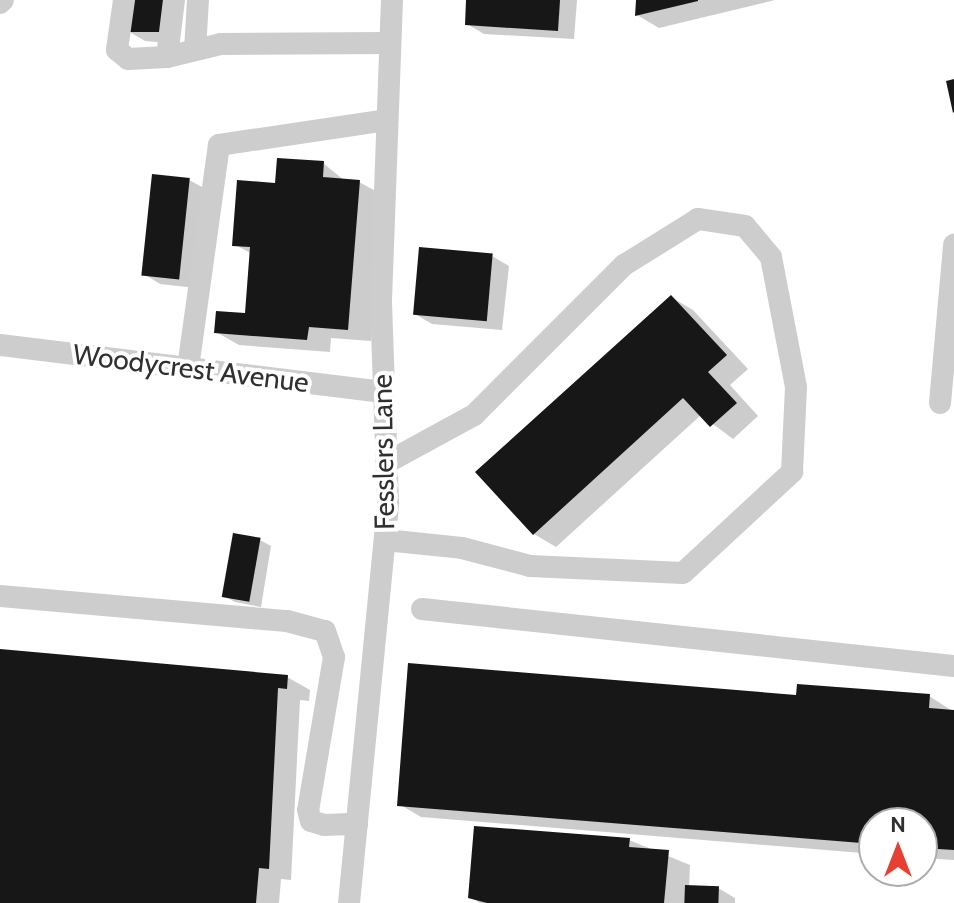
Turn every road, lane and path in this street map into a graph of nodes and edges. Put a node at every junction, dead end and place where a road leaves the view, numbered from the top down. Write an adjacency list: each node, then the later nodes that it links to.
1 (124, 0): 7 (street)
2 (174, 0): 7 (street)
3 (198, 0): 6 (street)
4 (392, 0): 5 (street, Fesslers Lane)
5 (389, 43): 6 (street); 8 (street, Fesslers Lane)
6 (195, 50): 7 (street)
7 (167, 57)
8 (386, 120): 11 (street); 12 (street, Fesslers Lane)
9 (954, 245): 13 (street)
10 (0, 345): 11 (street, Woodycrest Avenue)
11 (188, 368): 12 (street, Woodycrest Avenue)
12 (383, 392): 14 (street, Fesslers Lane)
13 (940, 403)
14 (386, 463): 15 (street, Fesslers Lane); 15 (street)
15 (385, 540): 19 (street, Fesslers Lane)
16 (0, 596): 19 (street)
17 (422, 609): 18 (street)
18 (954, 666)
19 (357, 824): 20 (street, Fesslers Lane)
20 (349, 903)

